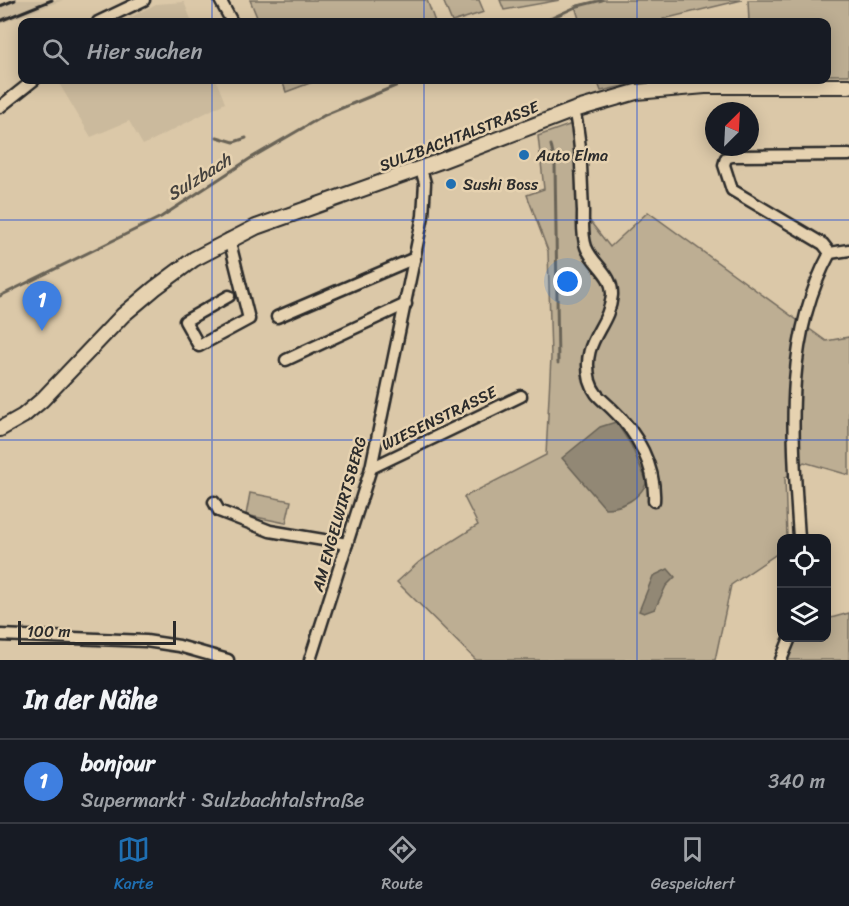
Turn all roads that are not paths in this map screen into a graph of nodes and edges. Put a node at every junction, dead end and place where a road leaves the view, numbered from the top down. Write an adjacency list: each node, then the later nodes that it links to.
1 (144, 0): 3 (street)
2 (220, 0): 4 (street)
3 (106, 18)
4 (230, 18)
5 (29, 84): 7 (street)
6 (849, 86): 8 (main road, SULZBACHTALSTRASSE)
7 (0, 107)
8 (574, 110): 10 (main road, SULZBACHTALSTRASSE); 22 (street)
9 (849, 154): 13 (street)
10 (421, 169): 11 (main road, SULZBACHTALSTRASSE); 14 (street, AM ENGELWIRTSBERG)
11 (230, 239): 15 (street); 20 (main road, SULZBACHTALSTRASSE)
12 (849, 250): 13 (street)
13 (830, 253): 24 (street)
14 (416, 258): 16 (street, AM ENGELWIRTSBERG); 17 (street)
15 (229, 296)
16 (406, 304): 18 (street); 21 (street, AM ENGELWIRTSBERG)
17 (277, 317)
18 (286, 360)
19 (520, 396): 21 (street, WIESENSTRASSE)
20 (0, 429)
21 (371, 468): 25 (street, AM ENGELWIRTSBERG)
22 (654, 501)
23 (214, 502): 25 (street)
24 (799, 534)
25 (347, 544): 29 (street, AM ENGELWIRTSBERG)
26 (0, 635): 28 (street)
27 (788, 642): 30 (street)
28 (228, 660)
29 (310, 660)
30 (781, 660)

